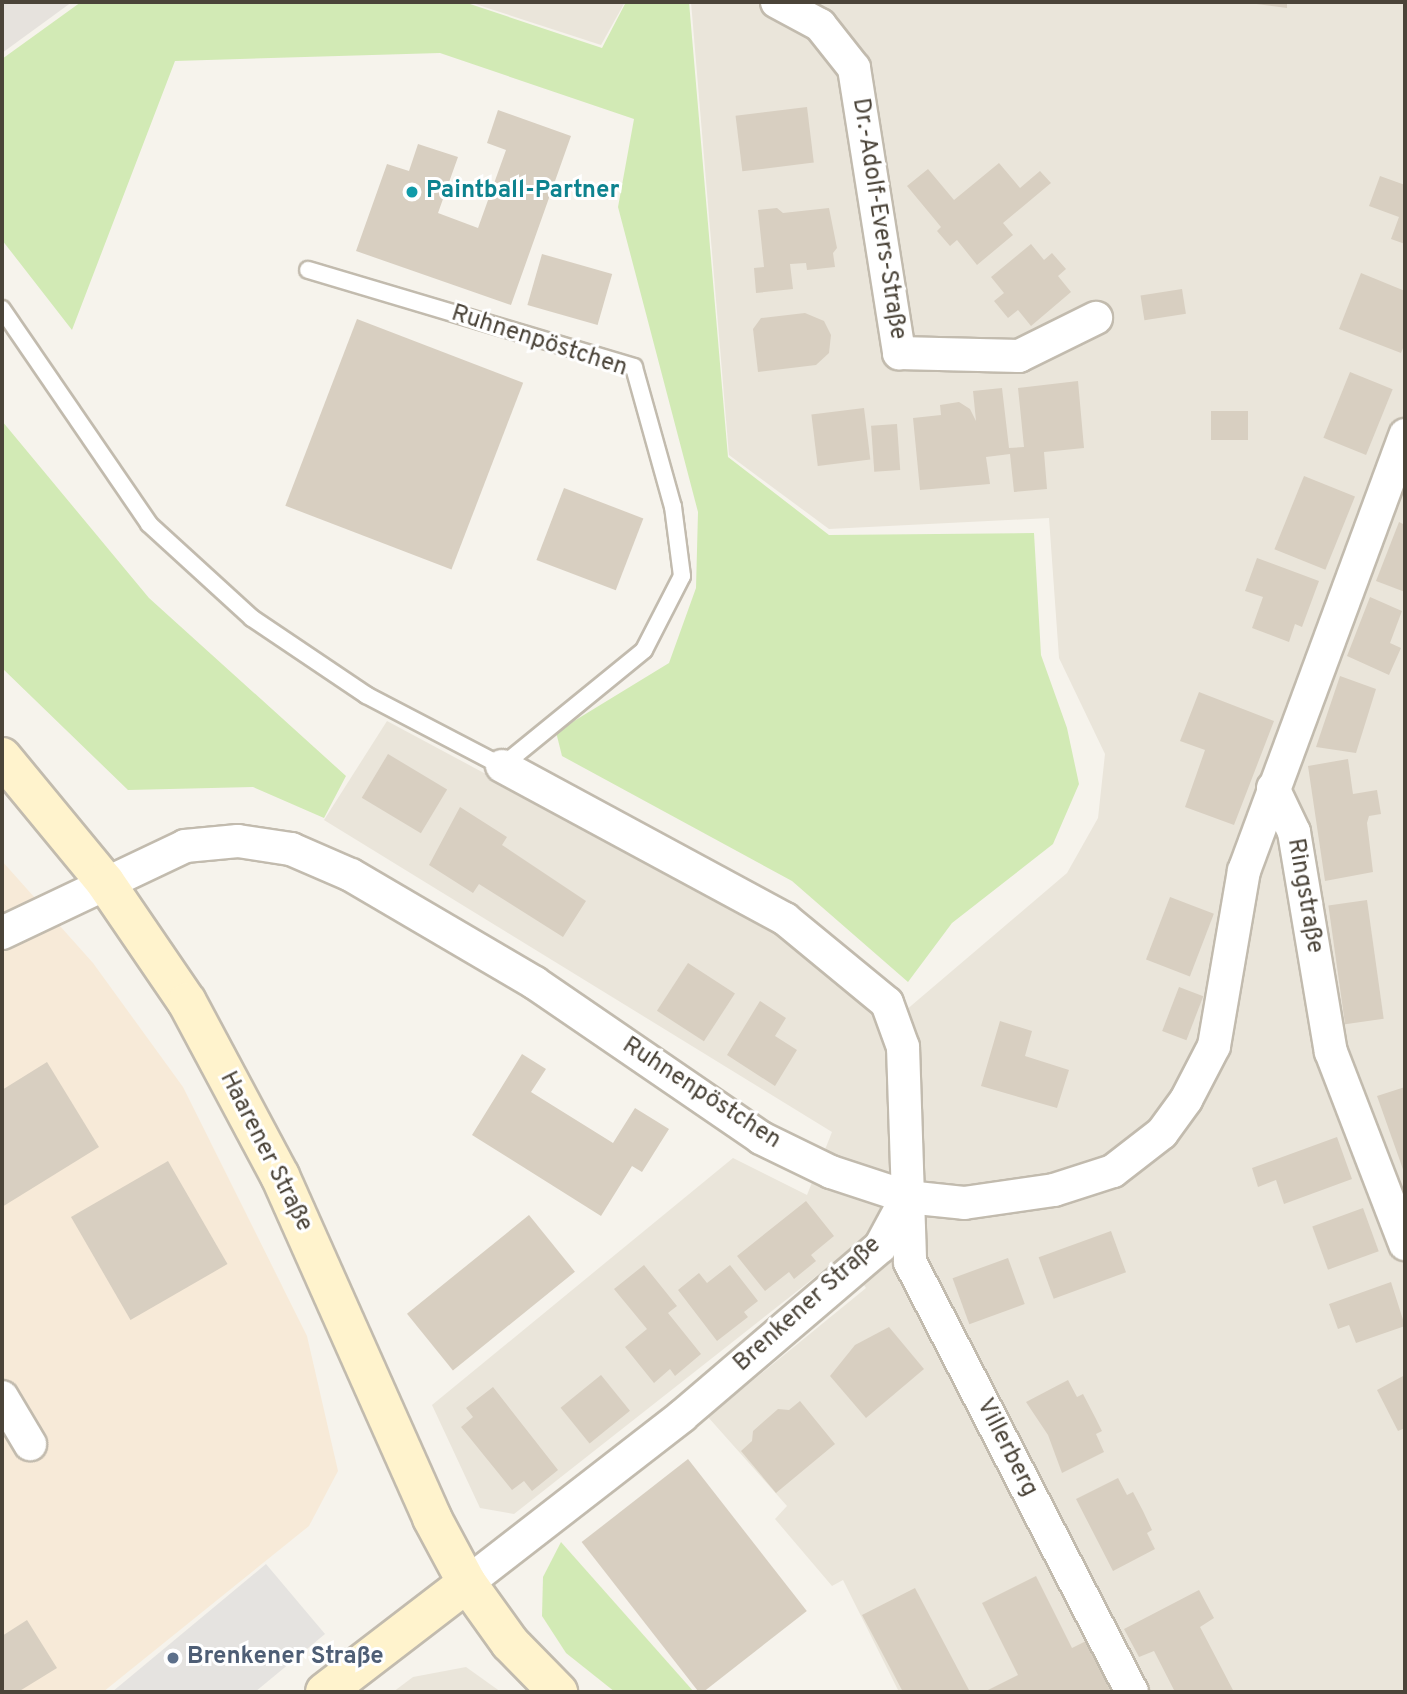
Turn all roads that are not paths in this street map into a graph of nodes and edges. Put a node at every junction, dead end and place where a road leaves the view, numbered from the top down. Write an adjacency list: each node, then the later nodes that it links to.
1 (777, 2): 4 (street, Dr.-Adolf-Evers-Straße)
2 (308, 270): 7 (lane, Ruhnenpöstchen)
3 (2, 309): 7 (lane)
4 (1096, 318)
5 (1405, 435): 8 (street)
6 (2, 757): 9 (main road, Haarener Straße)
7 (502, 766): 11 (street)
8 (1273, 788): 11 (street); 12 (street, Ringstraße)
9 (105, 882): 10 (street, Ruhnenpöstchen); 11 (street, Ruhnenpöstchen); 15 (main road, Haarener Straße)
10 (2, 933)
11 (907, 1197): 15 (street, Brenkener Straße); 18 (street, Villerberg)
12 (1405, 1244)
13 (2, 1397): 14 (street)
14 (30, 1444)
15 (467, 1583): 16 (main road, Brenkener Straße); 17 (main road, Haarener Straße)
16 (326, 1692)
17 (558, 1692)
18 (1132, 1692)

